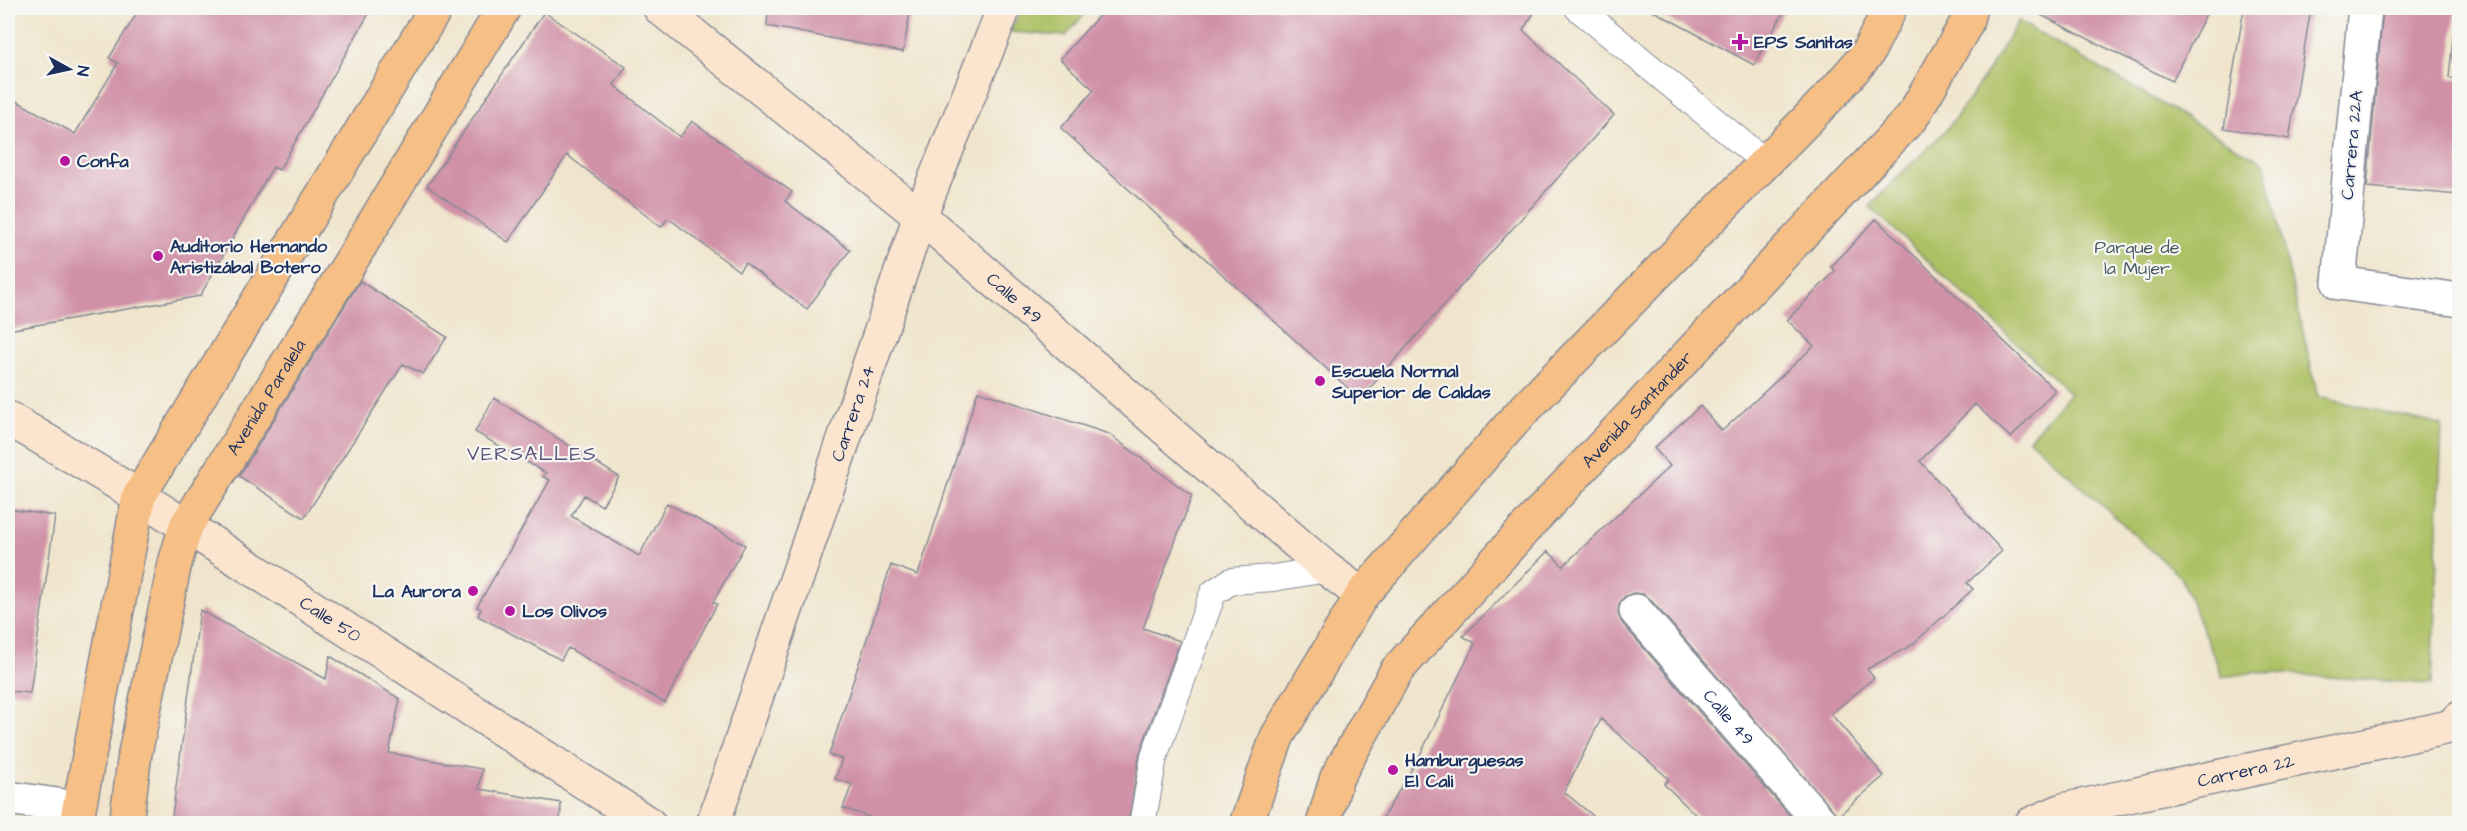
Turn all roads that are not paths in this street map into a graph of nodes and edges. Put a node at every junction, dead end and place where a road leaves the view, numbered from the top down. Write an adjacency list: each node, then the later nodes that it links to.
1 (436, 8): 13 (main road)
2 (504, 8): 14 (main road, Avenida Paralela)
3 (660, 8): 10 (main road, Calle 49)
4 (1004, 8): 10 (main road, Carrera 24)
5 (1578, 8): 9 (lane)
6 (1890, 8): 9 (main road)
7 (1970, 8): 26 (main road, Avenida Santander)
8 (2365, 8): 11 (street, Carrera 22A)
9 (1766, 163): 16 (main road)
10 (920, 216): 15 (main road, Calle 49); 24 (main road, Carrera 24)
11 (2460, 300)
12 (8, 418): 13 (main road, Calle 50)
13 (139, 496): 14 (main road, Calle 50); 20 (main road)
14 (186, 526): 22 (main road, Avenida Paralela); 23 (main road, Calle 50)
15 (1327, 569): 16 (main road, Calle 49); 21 (lane)
16 (1362, 596): 25 (main road)
17 (1636, 611): 27 (street, Calle 49)
18 (2460, 718): 28 (main road, Carrera 22)
19 (8, 798): 20 (street)
20 (77, 816)
21 (1143, 819)
22 (126, 824)
23 (649, 824)
24 (713, 824)
25 (1246, 824)
26 (1323, 824)
27 (1822, 824)
28 (2031, 824)

